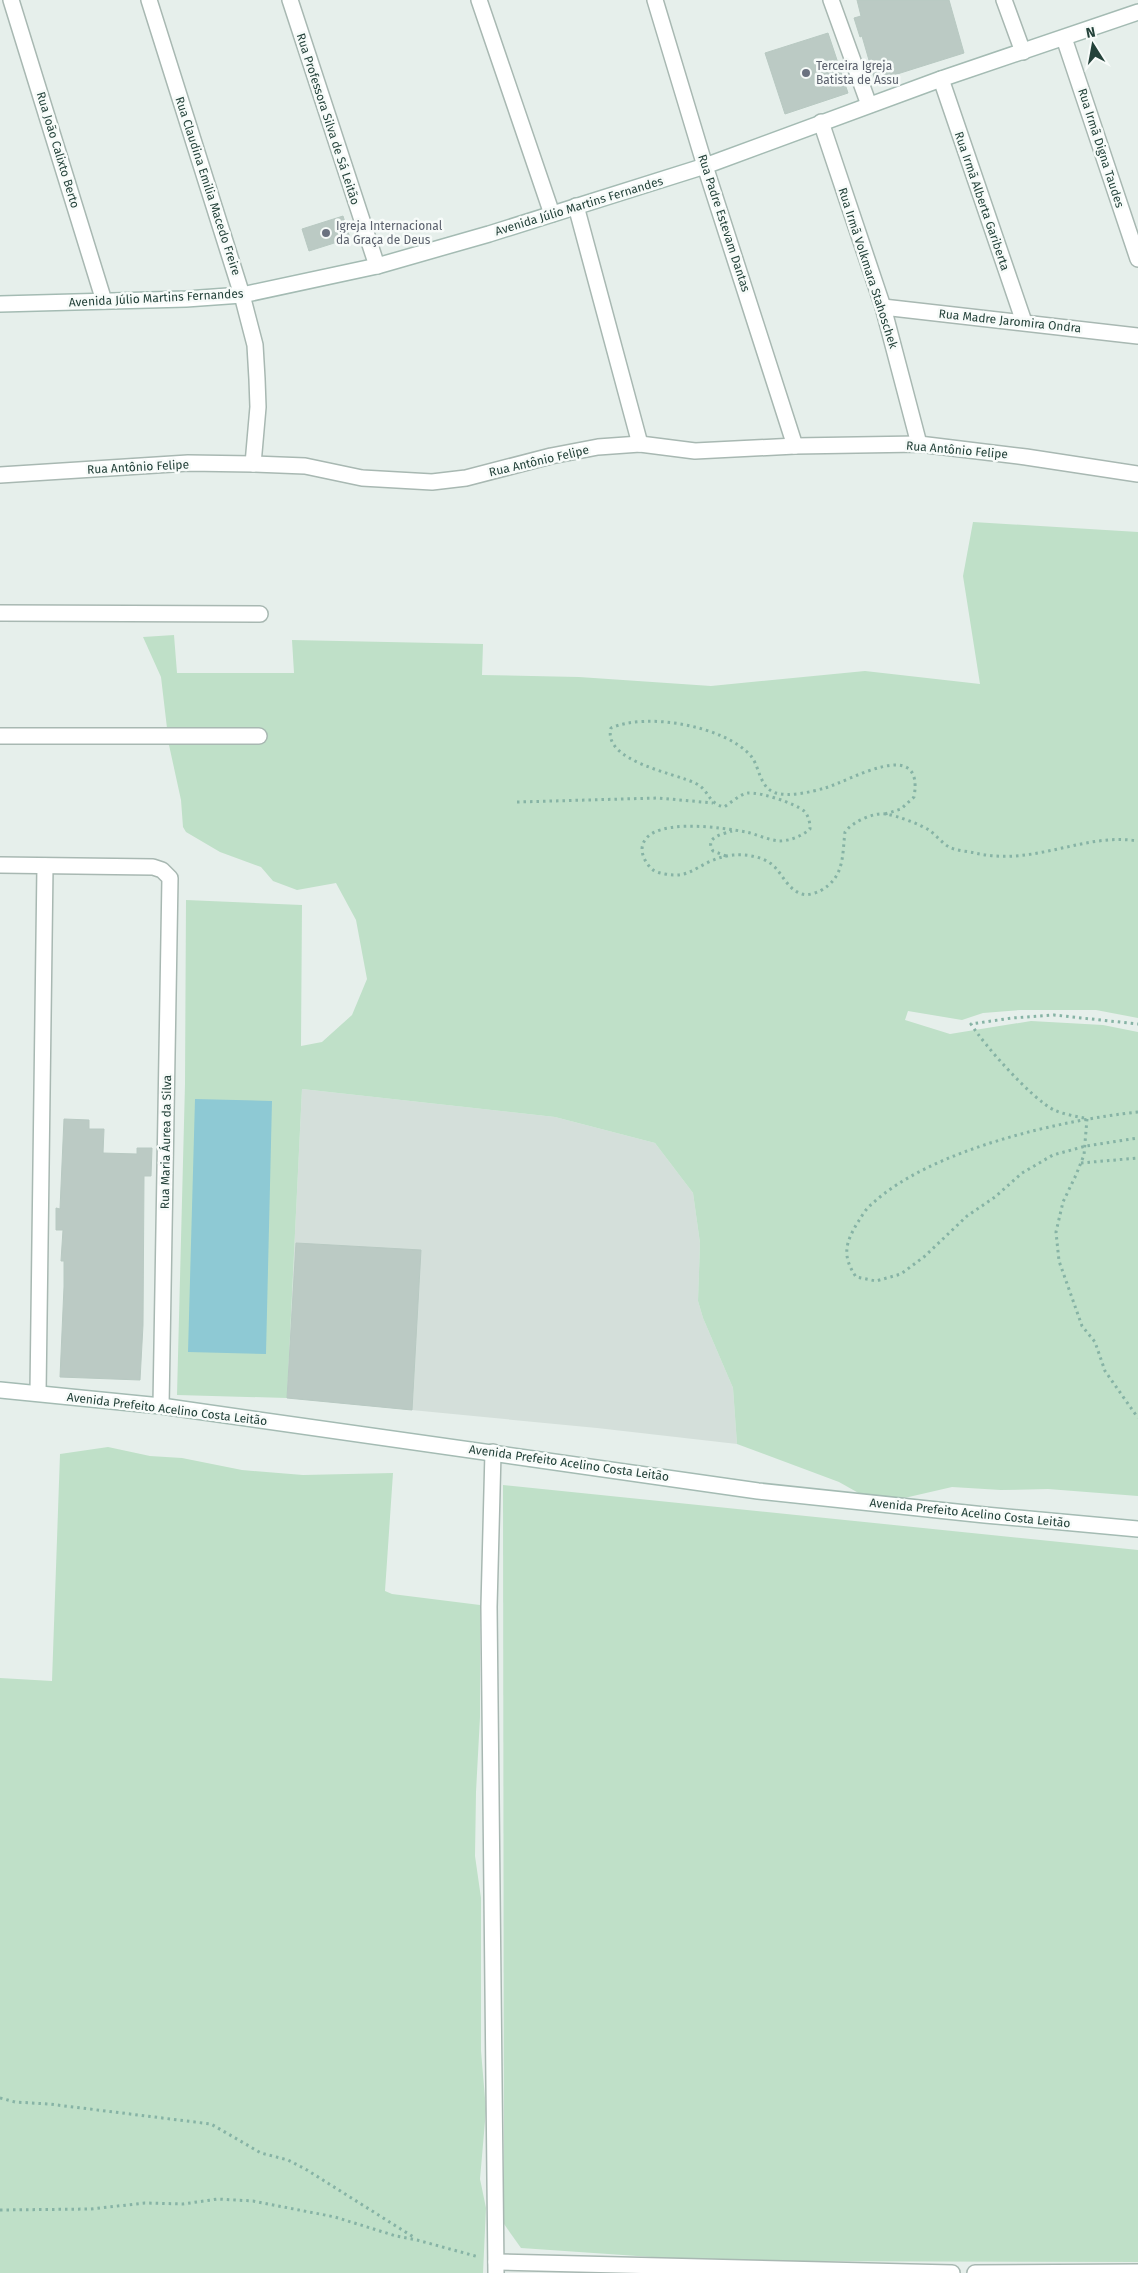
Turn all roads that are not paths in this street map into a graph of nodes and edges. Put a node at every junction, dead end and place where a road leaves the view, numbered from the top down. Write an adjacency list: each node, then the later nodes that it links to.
1 (12, 0): 21 (street, Rua João Calixto Berto)
2 (149, 0): 20 (street, Rua Claudina Emilia Macedo Freire)
3 (290, 0): 19 (street, Rua Professora Silva de Sá Leitão)
4 (479, 0): 16 (street)
5 (655, 0): 14 (street, Rua Padre Estevam Dantas)
6 (832, 0): 12 (street)
7 (1004, 0): 10 (street)
8 (1138, 12): 9 (street, Avenida Júlio Martins Fernandes)
9 (1064, 38): 10 (street, Avenida Júlio Martins Fernandes); 17 (street, Rua Irmã Digna Taudes)
10 (1023, 52): 11 (street, Avenida Júlio Martins Fernandes)
11 (940, 79): 12 (street, Avenida Júlio Martins Fernandes); 24 (street, Rua Irmã Alberta Gariberta)
12 (869, 105): 13 (street, Avenida Júlio Martins Fernandes)
13 (821, 122): 14 (street, Avenida Júlio Martins Fernandes); 23 (street, Rua Irmã Volkmara Stahoschek)
14 (705, 166): 15 (street, Avenida Júlio Martins Fernandes); 28 (street, Rua Padre Estevam Dantas)
15 (576, 206): 16 (street, Avenida Júlio Martins Fernandes); 26 (street)
16 (552, 214): 19 (street, Avenida Júlio Martins Fernandes)
17 (1132, 218): 18 (street, Rua Irmã Digna Taudes)
18 (1138, 259)
19 (376, 266): 20 (street, Avenida Júlio Martins Fernandes)
20 (242, 295): 21 (street, Avenida Júlio Martins Fernandes); 29 (street, Rua Claudina Emilia Macedo Freire)
21 (104, 301): 22 (street, Avenida Júlio Martins Fernandes)
22 (0, 304)
23 (883, 307): 24 (street, Rua Madre Jaromira Ondra); 27 (street, Rua Irmã Volkmara Stahoschek)
24 (1024, 322): 25 (street, Rua Madre Jaromira Ondra)
25 (1138, 336)
26 (640, 444): 28 (street, Rua Antônio Felipe); 29 (street, Rua Antônio Felipe)
27 (919, 444): 28 (street, Rua Antônio Felipe); 30 (street, Rua Antônio Felipe)
28 (795, 446)
29 (253, 464): 31 (street, Rua Antônio Felipe)
30 (1138, 474)
31 (0, 475)
32 (0, 613): 33 (street)
33 (260, 614)
34 (0, 736): 35 (street)
35 (259, 736)
36 (0, 865): 37 (street)
37 (45, 866): 39 (street); 40 (street, Rua Maria Áurea da Silva)
38 (0, 1390): 39 (street, Avenida Prefeito Acelino Costa Leitão)
39 (38, 1393): 40 (street, Avenida Prefeito Acelino Costa Leitão)
40 (161, 1406): 41 (street, Avenida Prefeito Acelino Costa Leitão)
41 (492, 1452): 42 (street, Avenida Prefeito Acelino Costa Leitão); 43 (street)
42 (1138, 1529)
43 (496, 2267): 44 (street)
44 (647, 2270): 45 (street)
45 (801, 2271): 47 (street)
46 (1138, 2272): 49 (street)
47 (952, 2273)
48 (975, 2273): 49 (street)
49 (1109, 2273)

